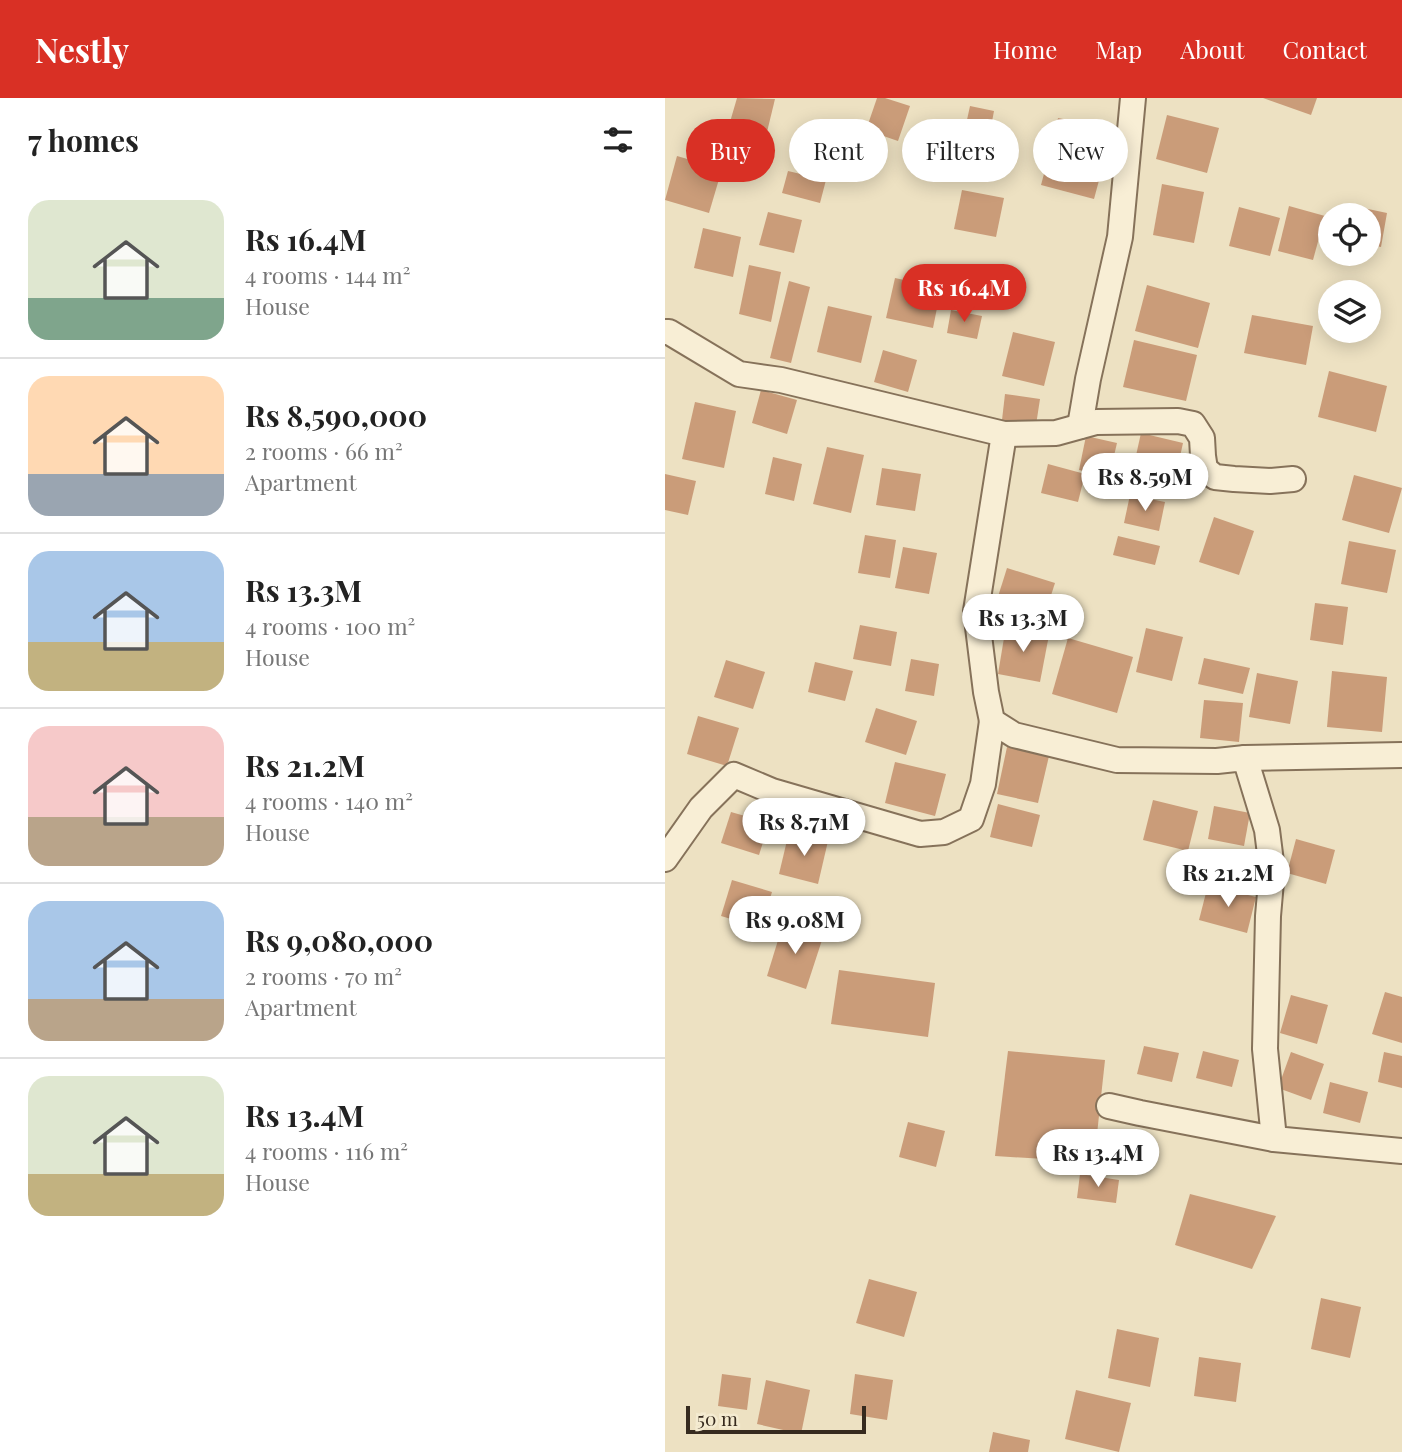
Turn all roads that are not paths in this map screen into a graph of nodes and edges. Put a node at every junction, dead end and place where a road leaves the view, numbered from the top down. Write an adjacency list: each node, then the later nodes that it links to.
1 (1133, 98): 3 (street)
2 (665, 332): 4 (street)
3 (1080, 426): 4 (street); 5 (street)
4 (1004, 434): 6 (street)
5 (1293, 479)
6 (992, 721): 8 (street); 9 (street)
7 (1402, 755): 8 (street)
8 (1245, 758): 11 (street)
9 (665, 859)
10 (1109, 1105): 11 (street)
11 (1274, 1139): 12 (street)
12 (1402, 1151)

